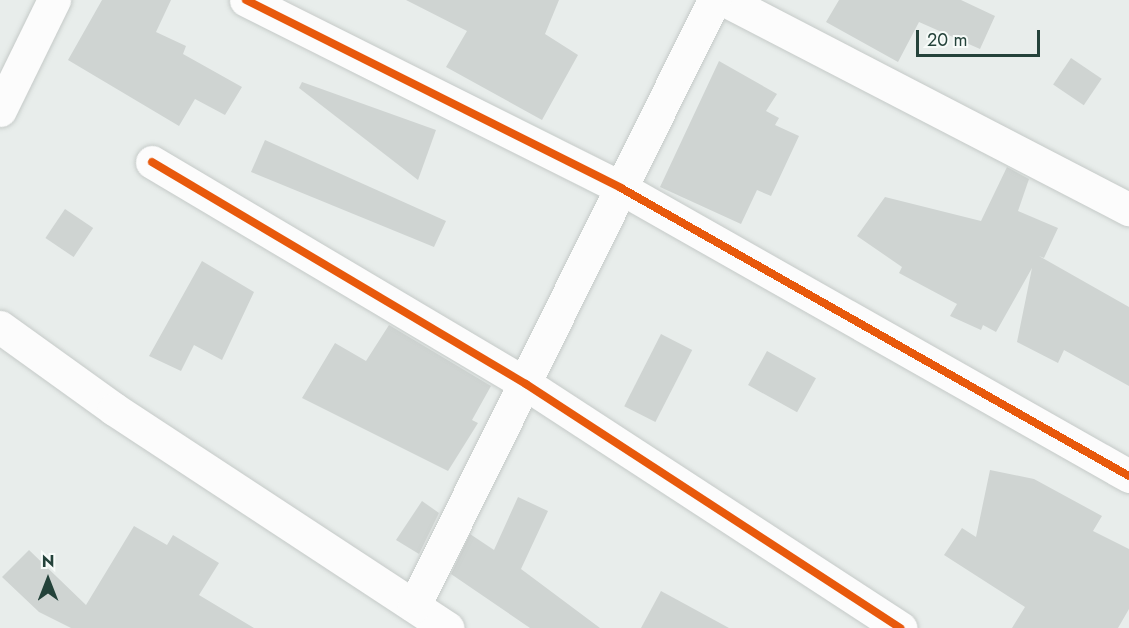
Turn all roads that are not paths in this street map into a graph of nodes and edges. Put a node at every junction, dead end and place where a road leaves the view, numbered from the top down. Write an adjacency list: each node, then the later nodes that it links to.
1 (54, 0): 5 (street)
2 (246, 0): 7 (street)
3 (714, 0): 7 (street)
4 (725, 0): 8 (street)
5 (0, 110)
6 (152, 162): 10 (street)
7 (621, 188): 10 (street); 11 (street)
8 (1129, 209)
9 (0, 327): 12 (street)
10 (526, 384): 12 (street); 14 (street)
11 (1129, 476)
12 (414, 606): 13 (street)
13 (448, 628)
14 (901, 628)

